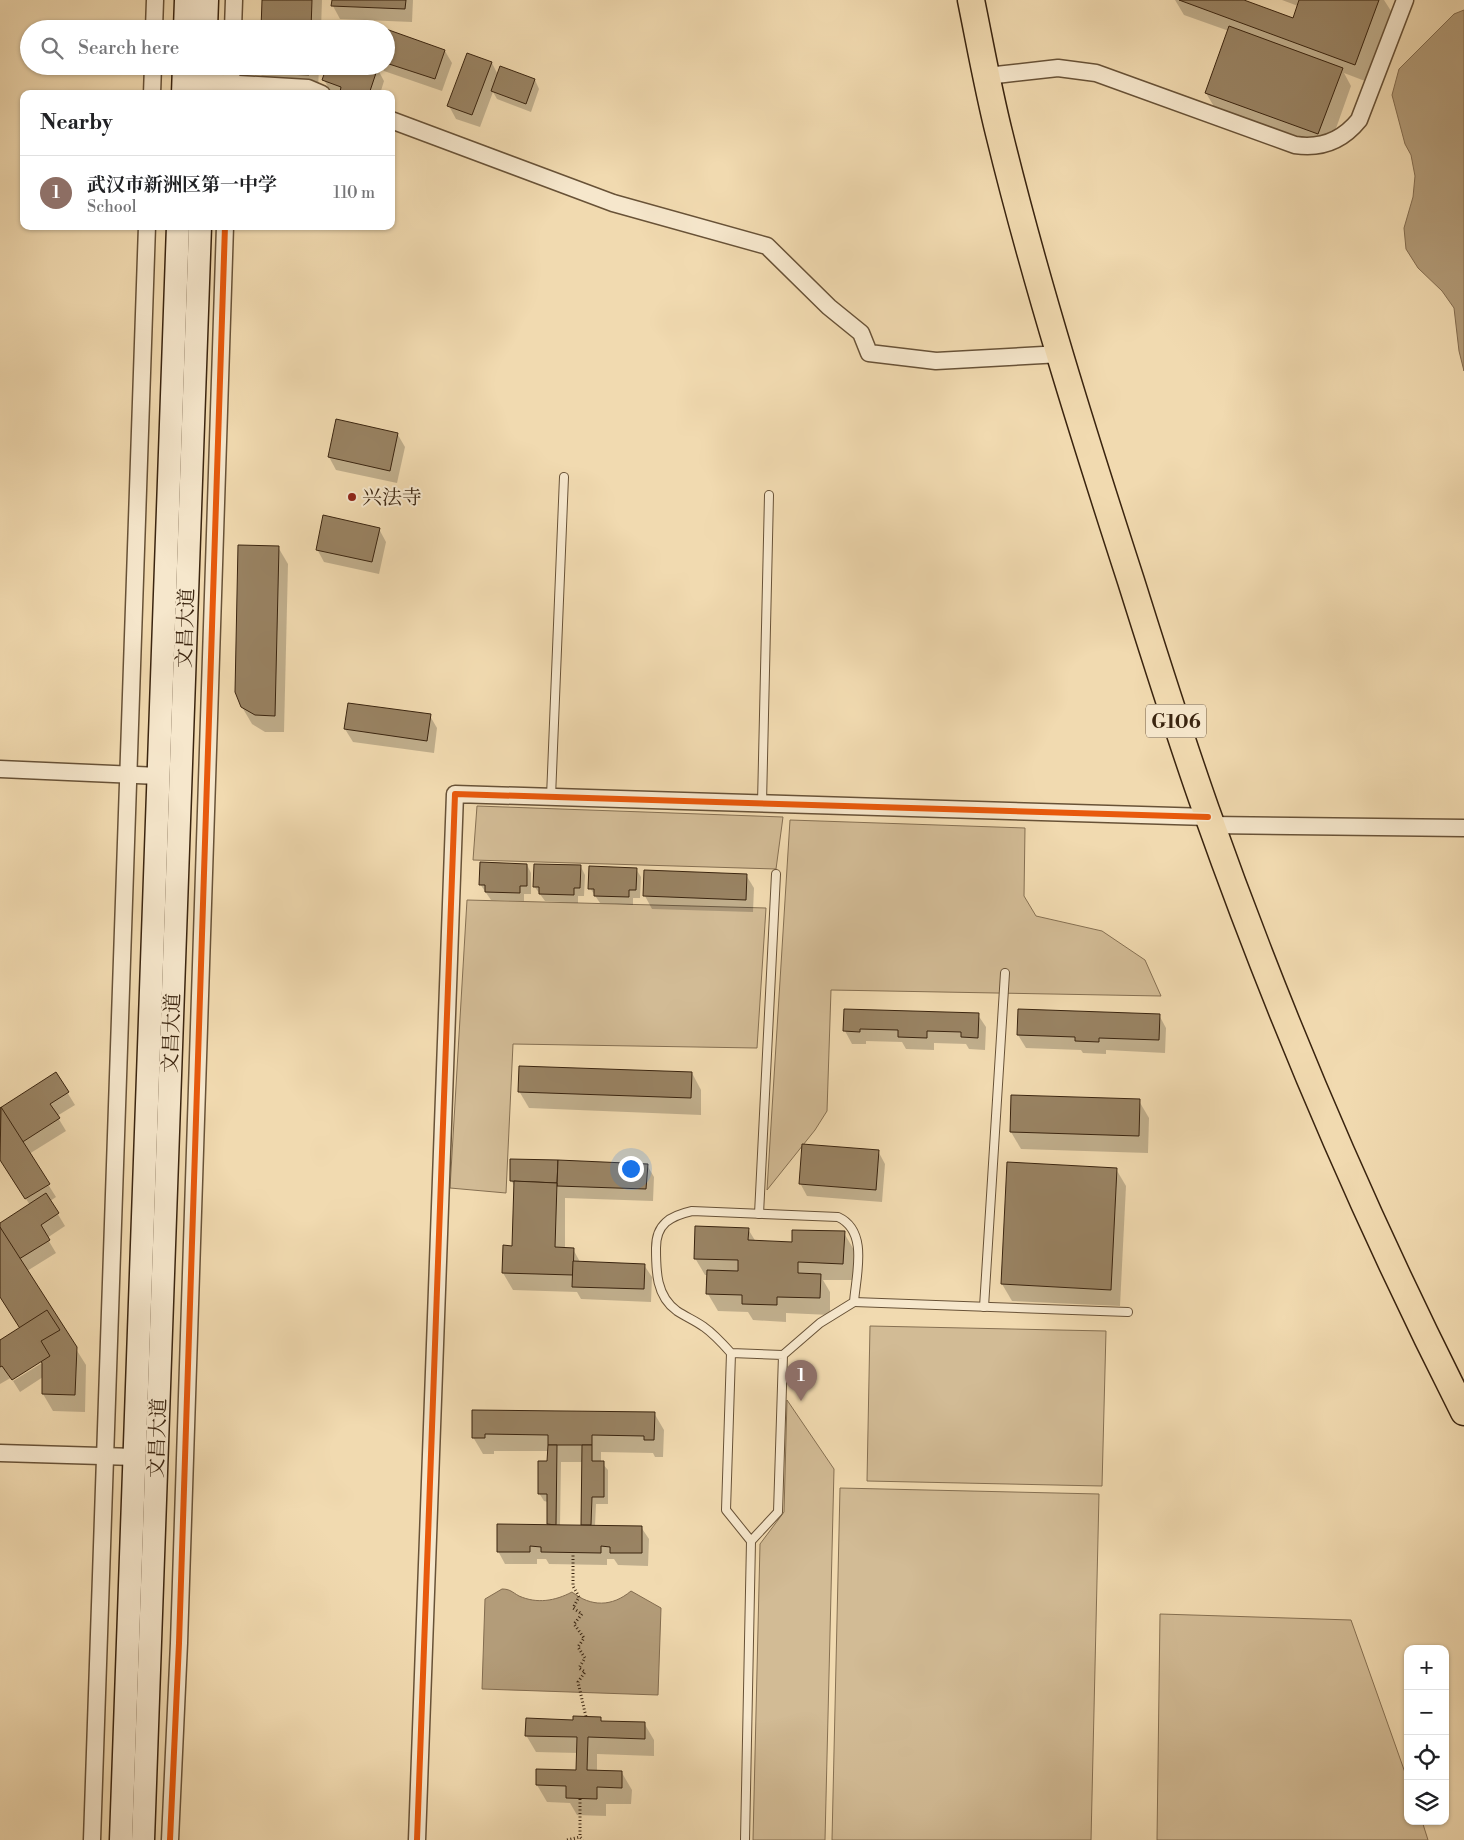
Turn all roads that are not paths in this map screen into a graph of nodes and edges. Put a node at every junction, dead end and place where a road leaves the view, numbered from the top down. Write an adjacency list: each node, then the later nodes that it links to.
1 (155, 0): 7 (street)
2 (186, 0): 8 (main road)
3 (208, 0): 9 (main road)
4 (234, 0): 10 (street)
5 (970, 0): 14 (highway, G106)
6 (1405, 0): 14 (street)
7 (154, 20)
8 (185, 20)
9 (207, 20)
10 (233, 20)
11 (153, 75): 17 (street)
12 (184, 75): 18 (main road)
13 (232, 75): 16 (street)
14 (987, 76): 25 (highway, G106)
15 (205, 81): 16 (street)
16 (231, 89): 19 (street)
17 (152, 90)
18 (183, 90)
19 (313, 90)
20 (395, 122): 25 (street)
21 (147, 230): 29 (street)
22 (178, 230): 30 (main road, 文昌大道)
23 (200, 230): 50 (main road, 文昌大道)
24 (225, 230): 51 (street)
25 (1061, 354): 33 (highway, G106)
26 (564, 478): 31 (lane)
27 (770, 495): 32 (lane)
28 (0, 769): 29 (street)
29 (127, 775): 30 (street); 45 (street)
30 (159, 776): 46 (main road, 文昌大道)
31 (551, 797): 32 (street); 52 (street)
32 (762, 802): 33 (street)
33 (1210, 821): 34 (street); 43 (highway, G106)
34 (1464, 828)
35 (776, 874): 37 (lane)
36 (1005, 972): 39 (lane)
37 (759, 1214): 38 (lane); 41 (lane)
38 (854, 1302): 39 (lane); 42 (lane)
39 (984, 1307): 40 (lane)
40 (1128, 1312)
41 (732, 1354): 42 (lane); 47 (lane)
42 (783, 1355): 47 (lane)
43 (1464, 1412)
44 (0, 1453): 45 (street)
45 (106, 1456): 46 (street); 48 (street)
46 (135, 1457): 49 (main road, 文昌大道)
47 (751, 1541): 53 (lane)
48 (92, 1840)
49 (121, 1840)
50 (143, 1840)
51 (170, 1840)
52 (417, 1840)
53 (745, 1840)

